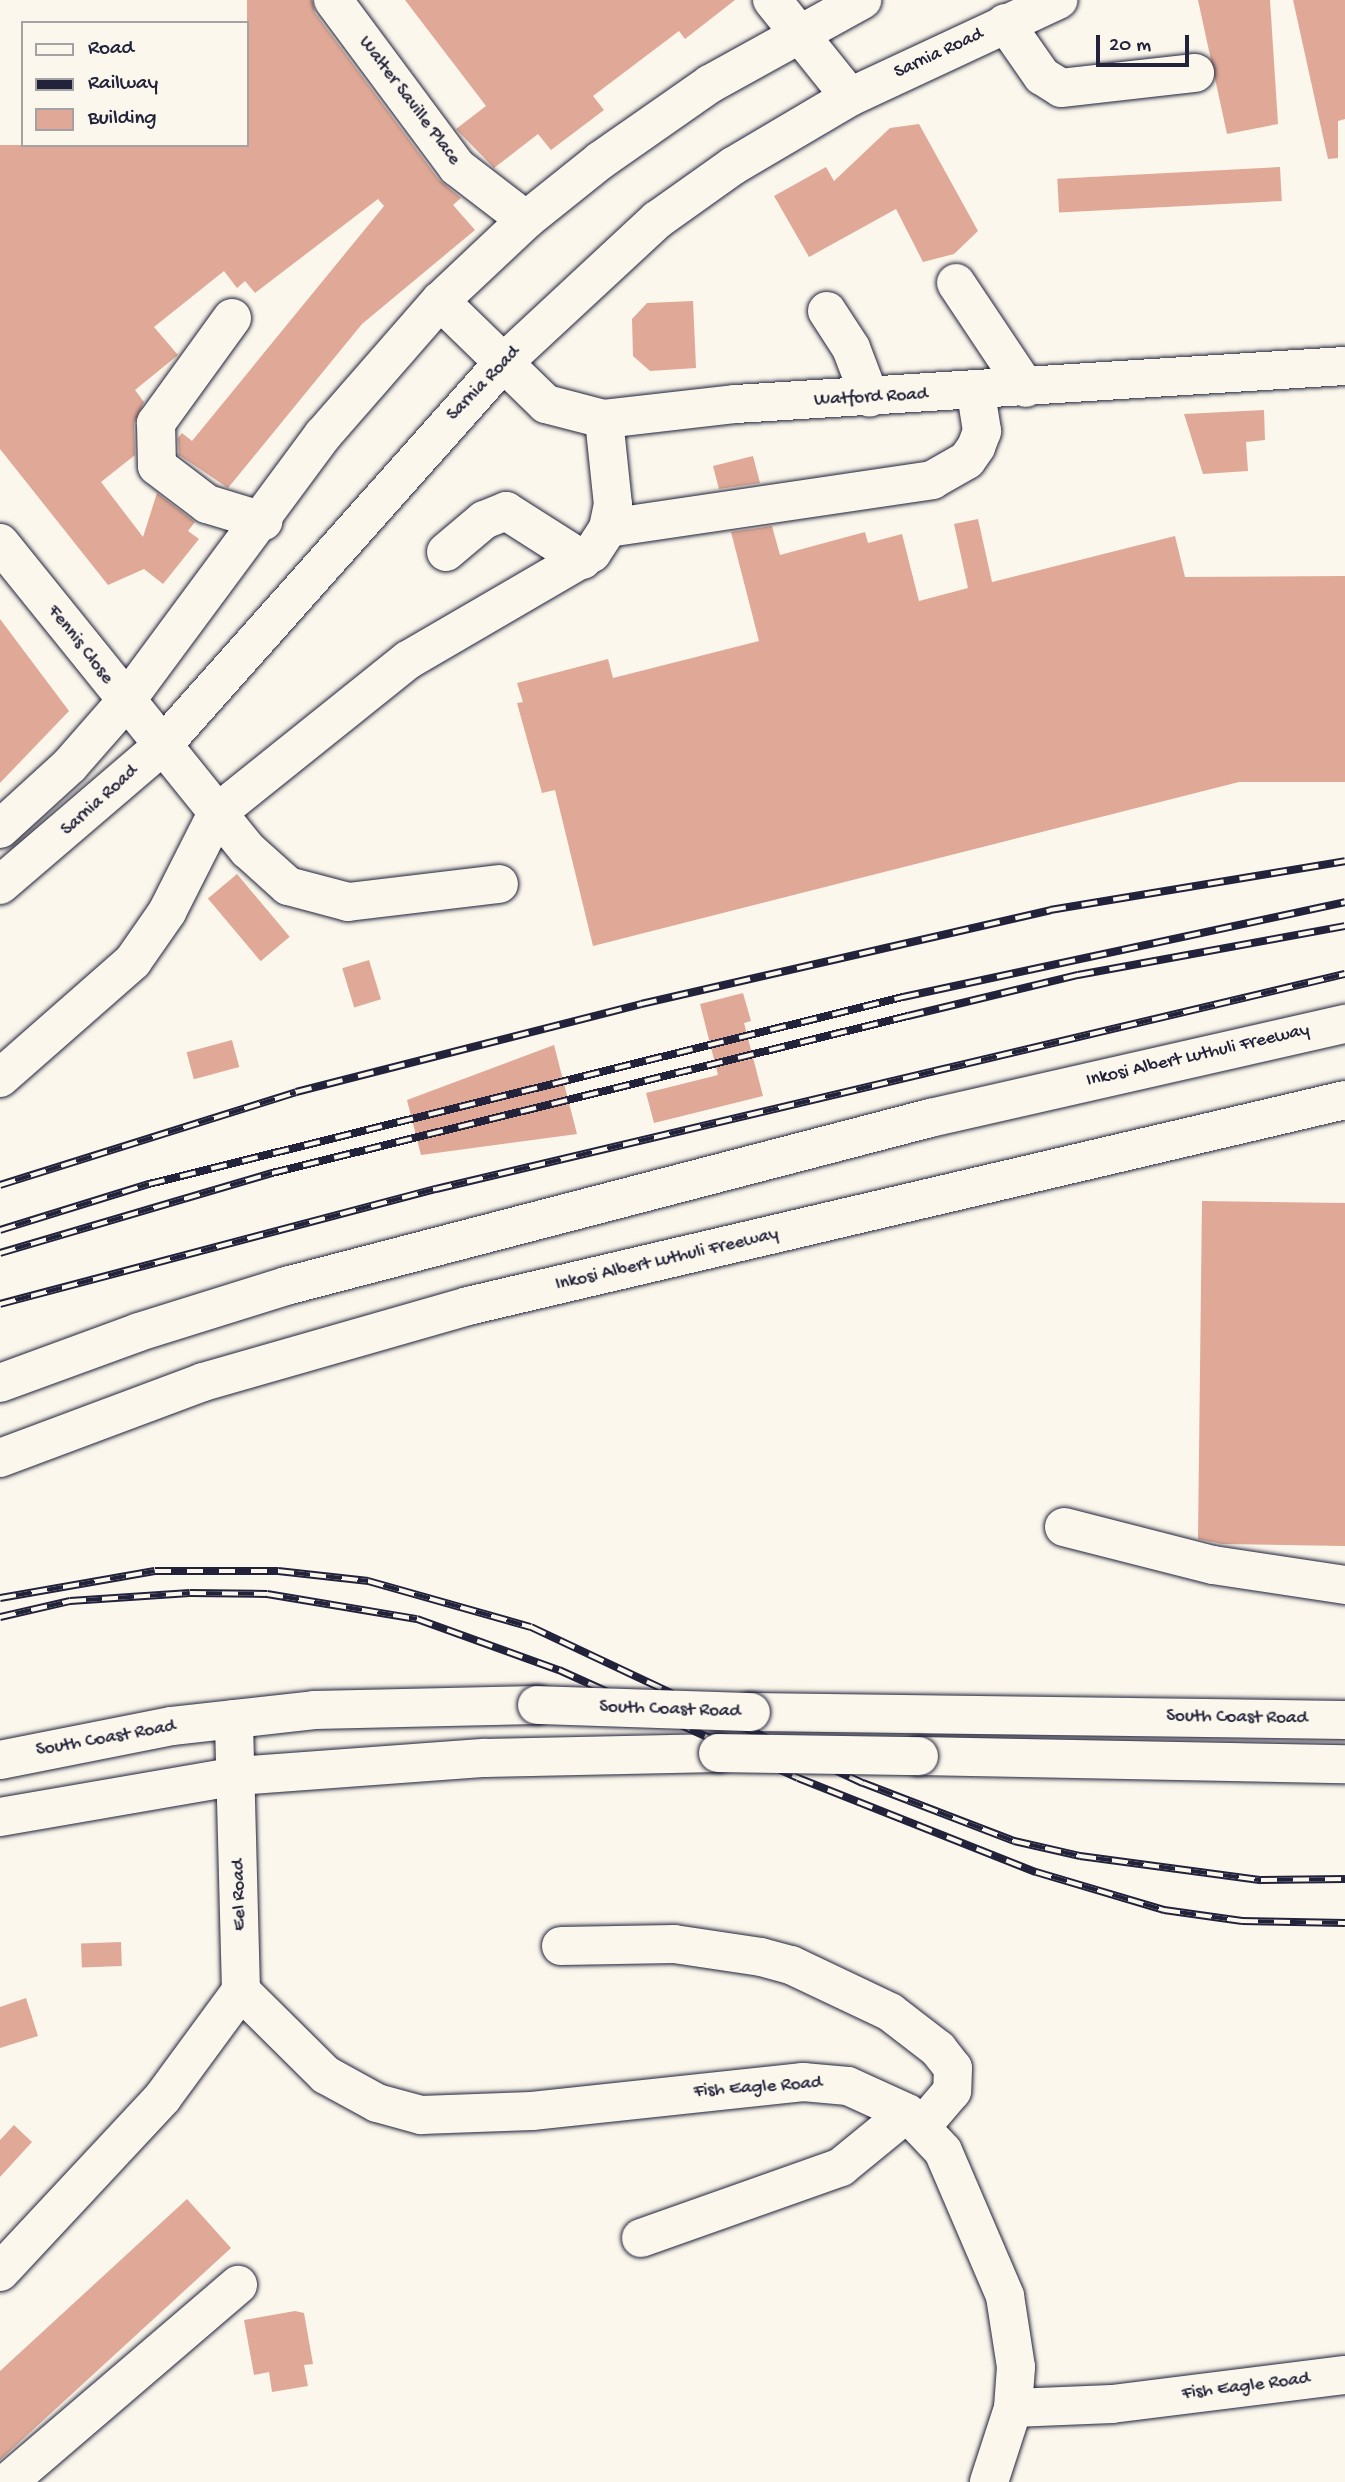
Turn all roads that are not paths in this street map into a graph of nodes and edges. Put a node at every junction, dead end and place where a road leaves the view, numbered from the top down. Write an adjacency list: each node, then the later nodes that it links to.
1 (333, 0): 9 (main road, Walter Saville Place)
2 (772, 0): 6 (main road)
3 (862, 0): 6 (main road)
4 (1058, 0): 5 (main road, Sarnia Road)
5 (1005, 23): 7 (main road); 8 (main road, Sarnia Road)
6 (797, 31): 8 (main road); 9 (main road)
7 (1195, 73)
8 (850, 97): 14 (main road, Sarnia Road)
9 (526, 220): 11 (main road)
10 (956, 283): 16 (main road)
11 (440, 301): 14 (main road, Watford Road); 20 (main road)
12 (827, 312): 18 (main road)
13 (232, 318): 20 (main road)
14 (502, 364): 19 (main road, Watford Road); 26 (main road, Sarnia Road)
15 (1345, 366): 16 (main road, Watford Road)
16 (1026, 388): 17 (main road, Watford Road)
17 (976, 392): 18 (main road, Watford Road); 21 (main road)
18 (870, 398): 19 (main road, Watford Road)
19 (604, 419): 21 (main road)
20 (263, 521): 25 (main road)
21 (608, 528): 24 (main road)
22 (0, 543): 25 (main road, Fennis Close)
23 (446, 552): 24 (main road)
24 (583, 560): 27 (main road)
25 (125, 701): 26 (main road, Fennis Close); 28 (main road)
26 (162, 746): 27 (main road, Fennis Close); 30 (main road, Sarnia Road)
27 (218, 813): 29 (main road, Fennis Close); 32 (main road)
28 (0, 829)
29 (499, 884)
30 (0, 885)
31 (1345, 1024): 34 (main road, Inkosi Albert Luthuli Freeway)
32 (0, 1078)
33 (1345, 1100): 35 (main road, Inkosi Albert Luthuli Freeway)
34 (0, 1383)
35 (0, 1458)
36 (1065, 1527): 37 (main road)
37 (1345, 1586)
38 (234, 1719): 39 (main road, South Coast Road, bridge); 40 (main road, South Coast Road); 42 (main road, Eel Road)
39 (1345, 1720)
40 (0, 1759)
41 (1345, 1764): 42 (main road, bridge)
42 (237, 1776): 43 (main road); 45 (main road, Eel Road)
43 (0, 1817)
44 (561, 1947): 46 (main road)
45 (242, 1991): 46 (main road, Fish Eagle Road); 48 (main road)
46 (915, 2119): 47 (main road); 51 (main road, Fish Eagle Road)
47 (641, 2238)
48 (0, 2272)
49 (238, 2286): 52 (main road)
50 (1345, 2375): 51 (main road, Fish Eagle Road)
51 (1013, 2408): 53 (main road)
52 (8, 2482)
53 (989, 2482)

